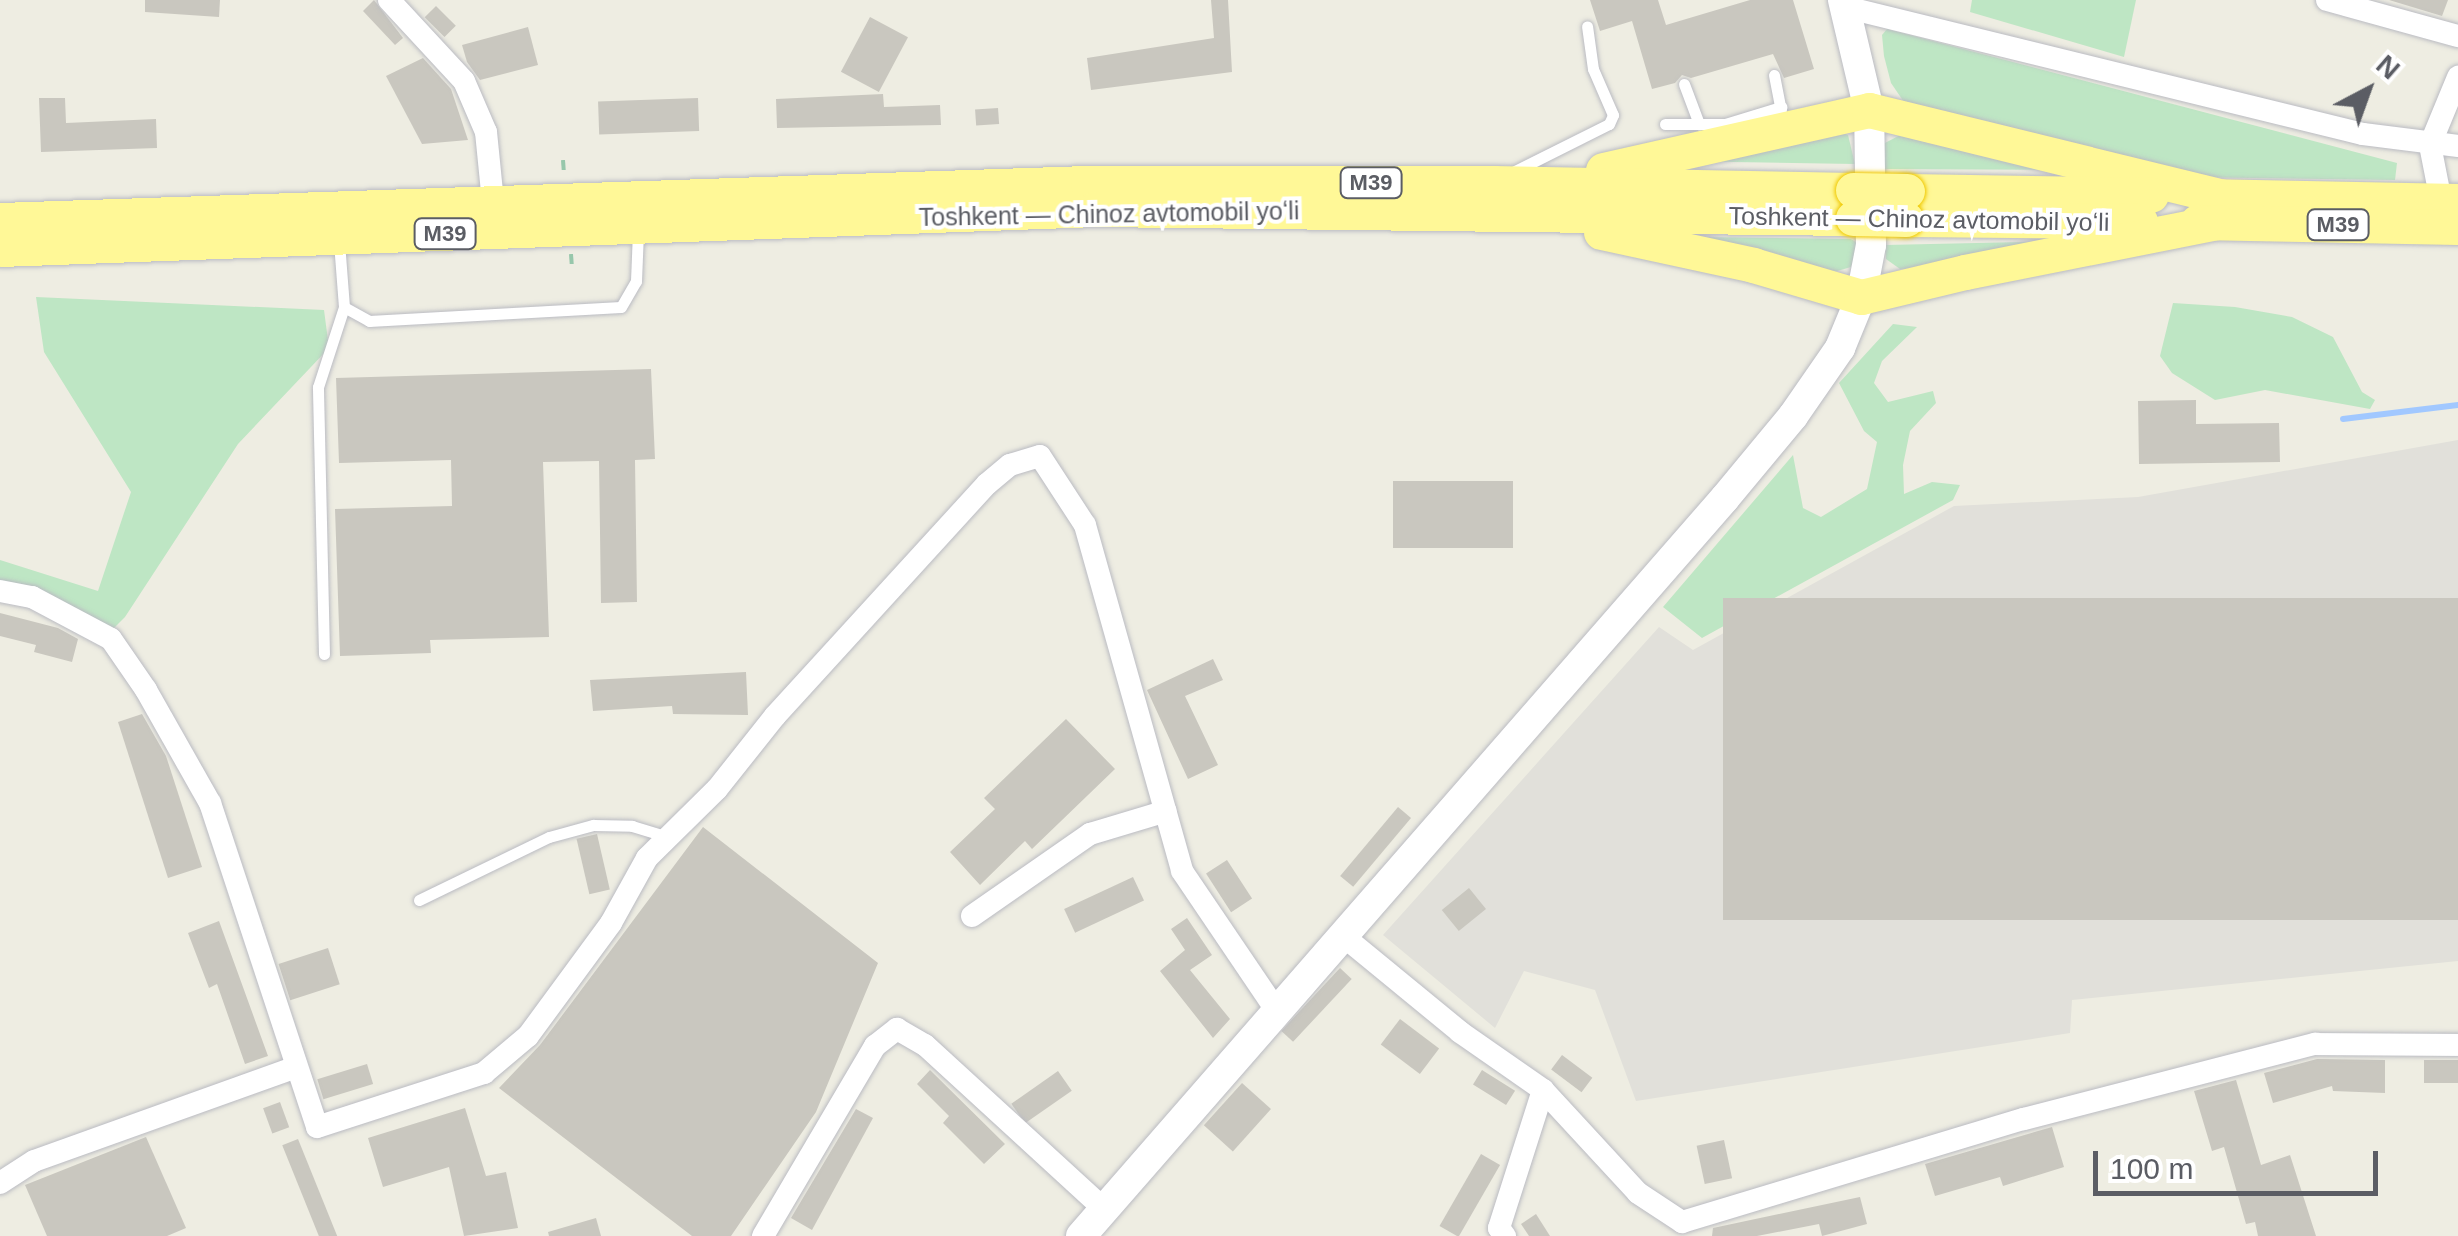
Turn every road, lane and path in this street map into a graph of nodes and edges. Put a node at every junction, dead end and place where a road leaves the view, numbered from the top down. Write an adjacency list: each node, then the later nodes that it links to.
1 (390, 0): 16 (street)
2 (2328, 0): 5 (street)
3 (1844, 3): 9 (main road); 13 (street)
4 (1587, 26): 15 (lane)
5 (2458, 36)
6 (1774, 75): 10 (lane)
7 (2458, 77): 13 (street)
8 (1684, 84): 12 (lane)
9 (1869, 110): 10 (highway); 17 (highway); 23 (main road)
10 (1783, 118): 12 (highway)
11 (1666, 124): 12 (lane)
12 (1717, 131): 15 (highway)
13 (2430, 145): 14 (street); 18 (street)
14 (2458, 146)
15 (1495, 198): 16 (highway, Toshkent — Chinoz avtomobil yoʻli / M39); 17 (highway, Toshkent — Chinoz avtomobil yoʻli / M39, bridge); 20 (highway, Toshkent — Chinoz avtomobil yoʻli / M39); 23 (highway)
16 (493, 202): 19 (highway, Toshkent — Chinoz avtomobil yoʻli / M39)
17 (2220, 209): 18 (highway, Toshkent — Chinoz avtomobil yoʻli / M39); 23 (highway)
18 (2452, 210)
19 (0, 220)
20 (638, 227): 21 (highway, Toshkent — Chinoz avtomobil yoʻli / M39); 24 (lane)
21 (339, 237): 22 (highway, Toshkent — Chinoz avtomobil yoʻli / M39); 24 (lane)
22 (0, 249)
23 (1874, 296): 31 (main road)
24 (344, 307): 26 (lane)
25 (0, 591): 34 (street)
26 (324, 654)
27 (1166, 811): 28 (street); 30 (street); 32 (street)
28 (667, 837): 29 (lane); 34 (street)
29 (418, 900)
30 (972, 916)
31 (1342, 935): 32 (main road); 35 (street)
32 (1276, 1010): 37 (main road)
33 (2458, 1045): 35 (street)
34 (297, 1067): 36 (street)
35 (1543, 1090): 38 (street)
36 (0, 1183)
37 (1104, 1209): 39 (street); 40 (main road)
38 (1497, 1233)
39 (763, 1236)
40 (1081, 1236)

